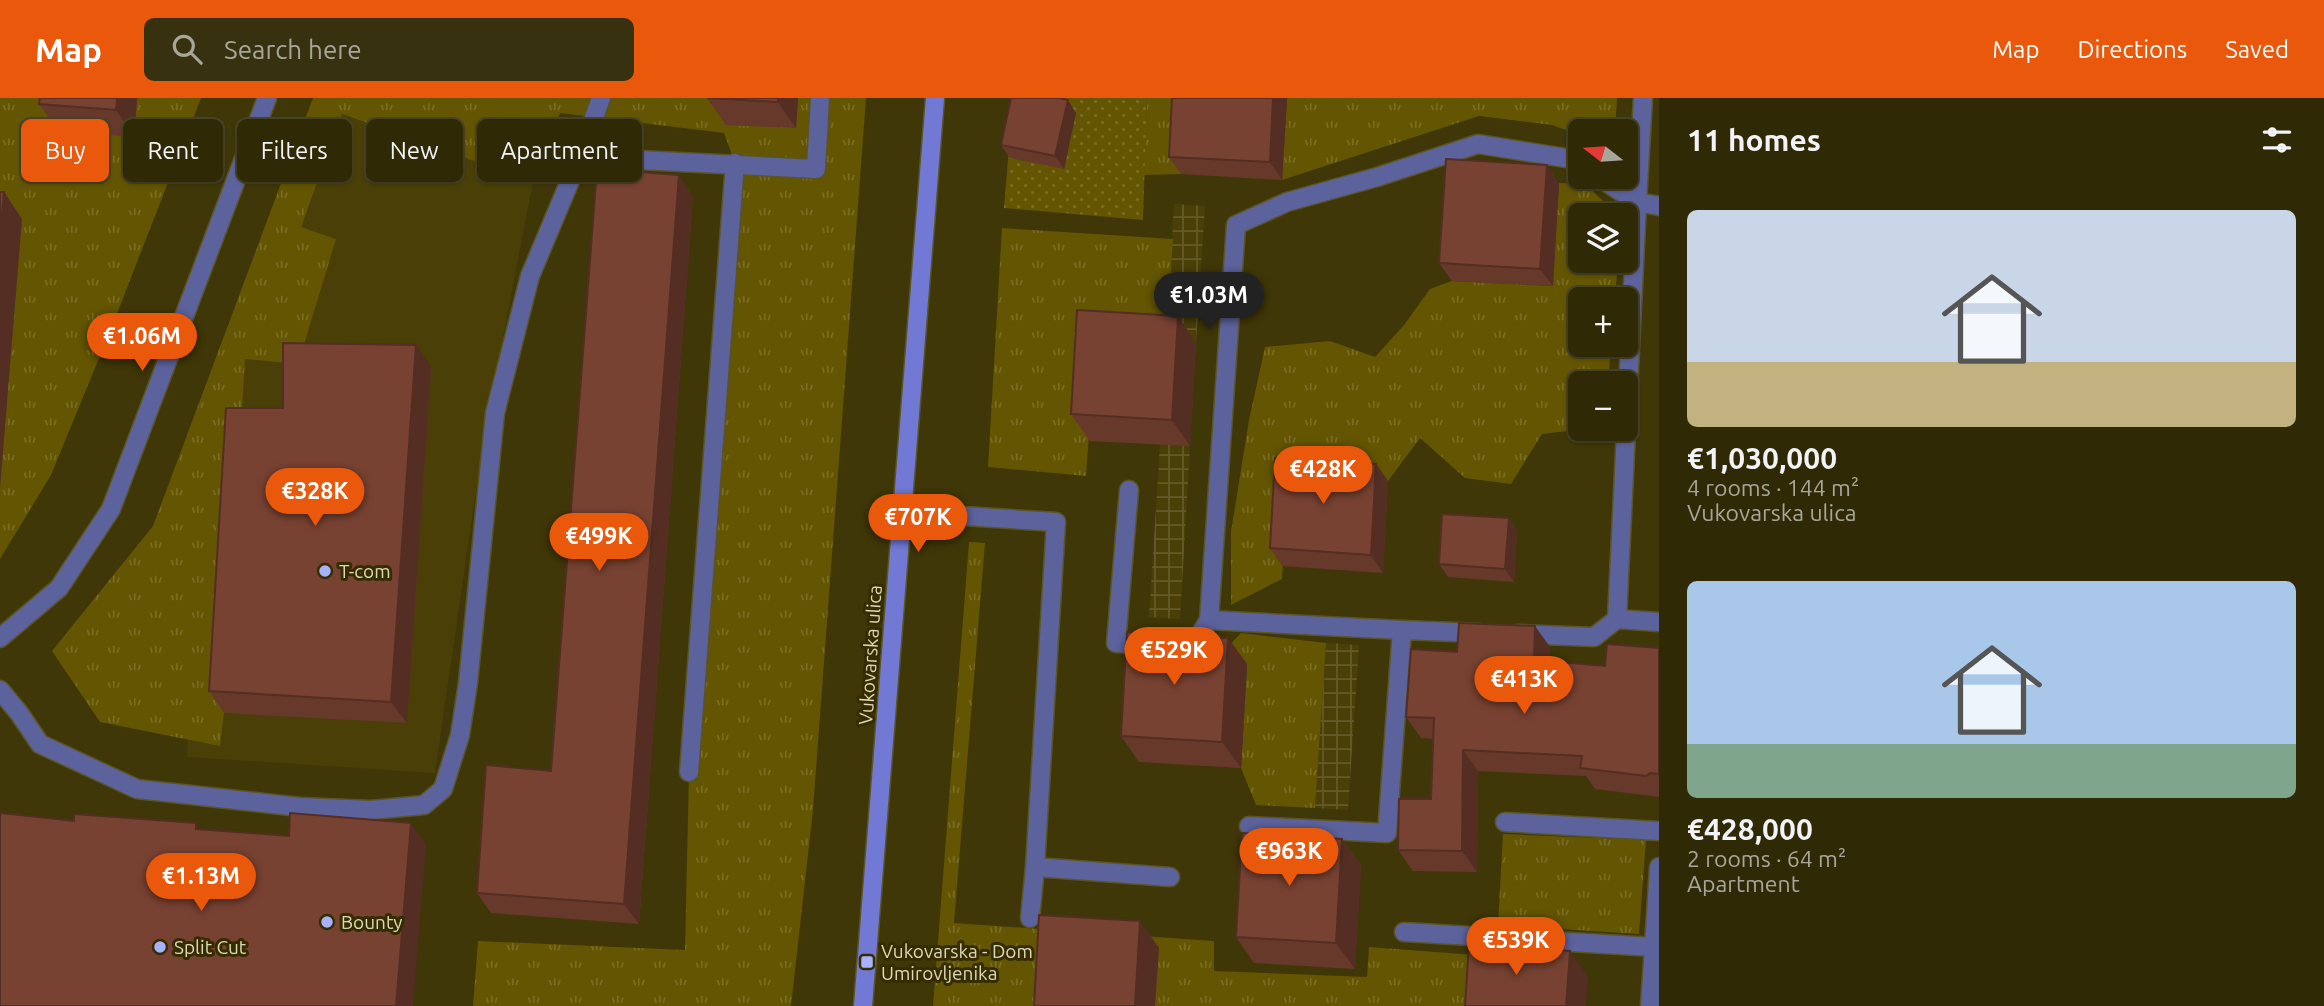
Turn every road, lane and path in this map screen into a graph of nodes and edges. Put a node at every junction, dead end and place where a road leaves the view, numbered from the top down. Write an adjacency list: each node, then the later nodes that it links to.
1 (267, 98): 20 (street)
2 (601, 98): 6 (street)
3 (820, 98): 9 (street)
4 (934, 98): 15 (street, Vukovarska ulica)
5 (1643, 98): 12 (street)
6 (594, 119)
7 (1568, 158): 17 (street)
8 (642, 159): 9 (street)
9 (735, 163): 22 (street)
10 (569, 182): 21 (street)
11 (1617, 189): 12 (street)
12 (1637, 202): 13 (street); 16 (street)
13 (1659, 206)
14 (1129, 490): 17 (street)
15 (902, 512): 26 (street); 32 (street, Vukovarska ulica)
16 (1617, 619): 18 (street); 19 (street)
17 (1209, 620): 19 (street)
18 (1659, 622)
19 (1402, 630): 24 (street)
20 (0, 638)
21 (0, 690)
22 (689, 772)
23 (1504, 822): 25 (street)
24 (1249, 826)
25 (1659, 831)
26 (1035, 866): 28 (street); 29 (street)
27 (1659, 867): 31 (street)
28 (1170, 877)
29 (1030, 918)
30 (1404, 932): 31 (street)
31 (1654, 947): 33 (street)
32 (863, 1006)
33 (1650, 1006)

